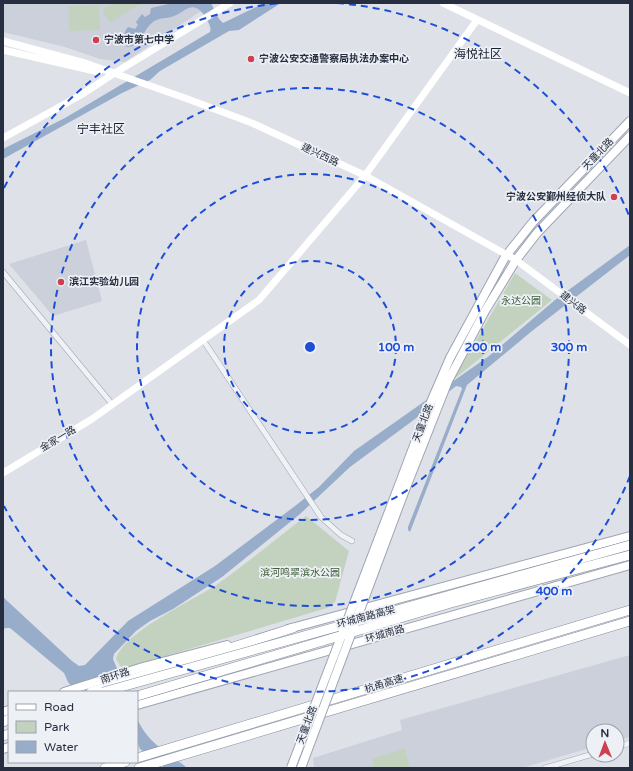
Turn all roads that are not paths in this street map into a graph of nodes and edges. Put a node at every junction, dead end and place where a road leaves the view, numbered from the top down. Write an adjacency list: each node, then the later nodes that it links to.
1 (230, 3): 6 (street)
2 (443, 3): 3 (street)
3 (477, 20): 7 (street); 11 (street, 金家一路)
4 (3, 41): 6 (street, 建兴西路)
5 (3, 50): 6 (street, 建兴西路)
6 (116, 75): 10 (street); 11 (street, 建兴西路)
7 (630, 93)
8 (630, 121): 12 (main road, 天童北路)
9 (630, 136): 13 (main road, 天童北路)
10 (3, 138)
11 (366, 176): 12 (street, 建兴西路); 15 (street, 金家一路)
12 (507, 255): 13 (street, 建兴西路); 19 (main road, 天童北路)
13 (516, 260): 16 (street, 建兴路); 19 (main road, 天童北路)
14 (3, 272): 17 (street)
15 (203, 340): 17 (street, 金家一路); 21 (street)
16 (630, 345)
17 (112, 404): 18 (street, 金家一路)
18 (3, 473)
19 (400, 494): 37 (main road, 天童北路, bridge); 38 (main road, 天童北路, bridge)
20 (630, 536): 27 (main road)
21 (352, 541)
22 (630, 545): 30 (highway, 环城南路高架, bridge)
23 (630, 555): 31 (highway, 环城南路高架, bridge)
24 (630, 565): 31 (main road, 环城南路)
25 (630, 610): 33 (highway, 杭甬高速)
26 (630, 621): 35 (highway, 杭甬高速)
27 (293, 628): 28 (main road, 南环路); 29 (highway)
28 (67, 691)
29 (94, 691)
30 (107, 691)
31 (138, 702)
32 (585, 756): 39 (street)
33 (138, 758)
34 (122, 763): 36 (highway)
35 (143, 767)
36 (105, 768)
37 (291, 768)
38 (301, 768)
39 (545, 768)

